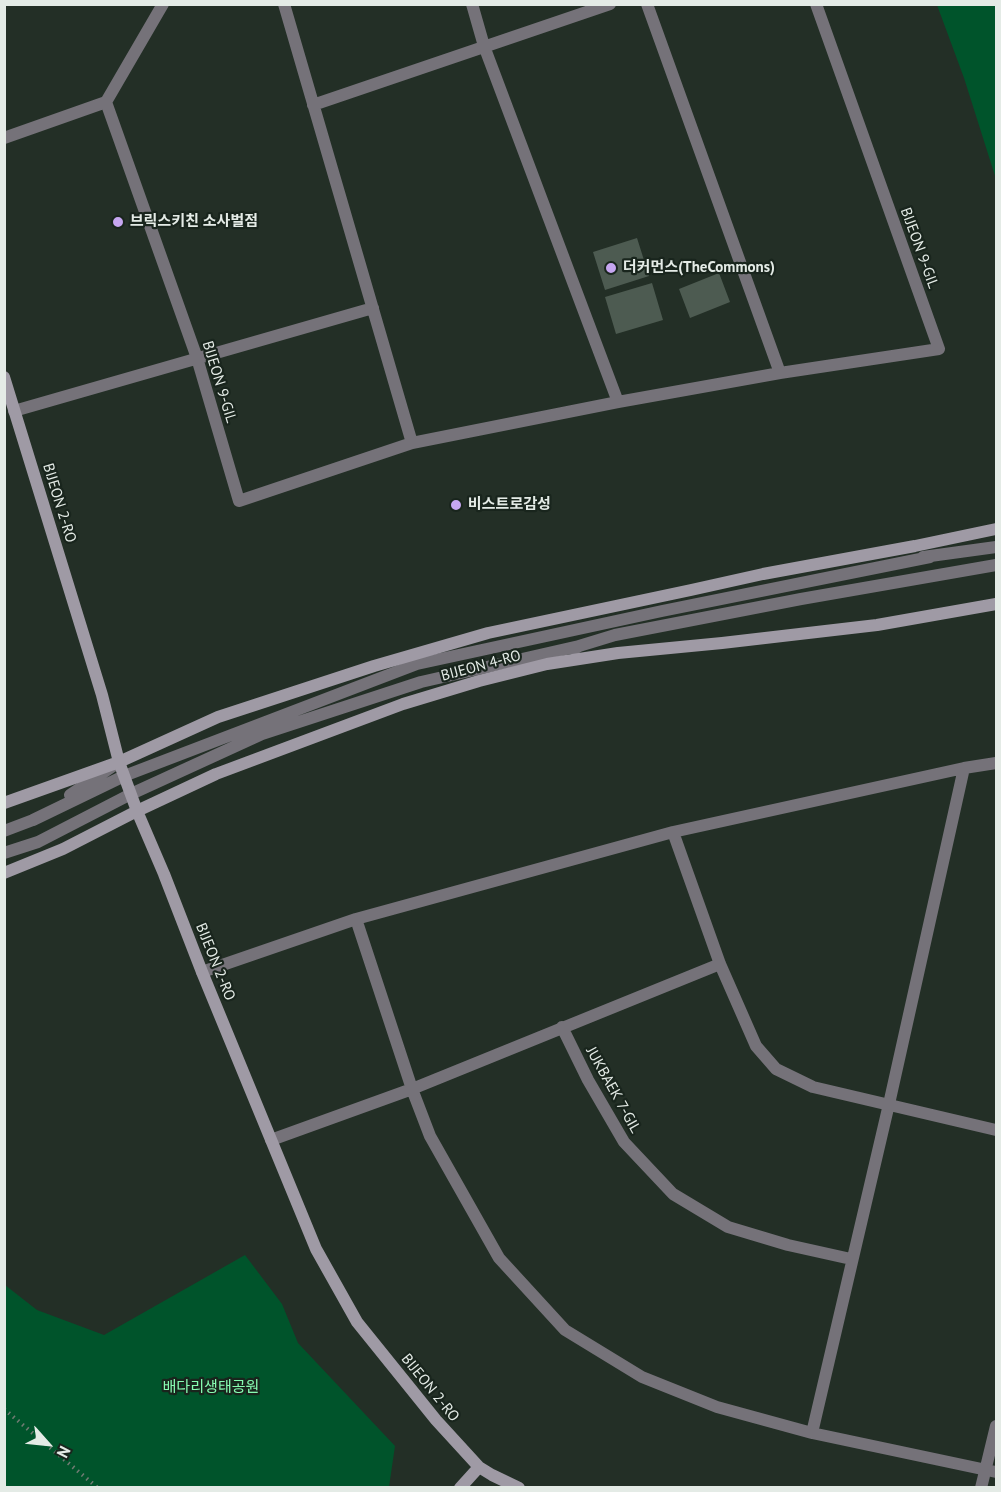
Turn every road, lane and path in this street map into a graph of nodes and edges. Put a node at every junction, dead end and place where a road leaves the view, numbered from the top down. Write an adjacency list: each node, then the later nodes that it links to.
1 (163, 4): 8 (street)
2 (284, 4): 9 (street)
3 (472, 4): 7 (street)
4 (610, 4): 7 (street)
5 (646, 4): 13 (street)
6 (816, 4): 13 (street, BIJEON 9-GIL)
7 (484, 46): 9 (street); 16 (street)
8 (106, 102): 10 (street); 12 (street, BIJEON 9-GIL)
9 (313, 105): 11 (street)
10 (4, 138)
11 (373, 308): 12 (street); 18 (street)
12 (196, 358): 17 (street); 18 (street, BIJEON 9-GIL)
13 (780, 373): 16 (street, BIJEON 9-GIL)
14 (4, 377): 15 (main road, BIJEON 2-RO)
15 (7, 393): 17 (main road, BIJEON 2-RO)
16 (618, 402): 18 (street, BIJEON 9-GIL)
17 (14, 411): 27 (main road, BIJEON 2-RO)
18 (412, 443)
19 (996, 529): 22 (main road, BIJEON 4-RO)
20 (996, 547): 21 (street)
21 (930, 557): 22 (street); 30 (street)
22 (850, 558): 27 (main road, BIJEON 4-RO)
23 (996, 565): 25 (street)
24 (996, 604): 26 (main road, BIJEON 4-RO)
25 (579, 646): 26 (street); 31 (street)
26 (547, 664): 33 (main road, BIJEON 4-RO)
27 (119, 762): 30 (main road, BIJEON 2-RO); 32 (main road, BIJEON 4-RO); 34 (street)
28 (996, 763): 29 (street)
29 (964, 768): 36 (street); 44 (street)
30 (124, 776): 31 (main road, BIJEON 2-RO); 34 (street)
31 (131, 794): 33 (main road, BIJEON 2-RO); 37 (street)
32 (4, 803)
33 (137, 811): 38 (main road, BIJEON 4-RO); 41 (main road, BIJEON 2-RO)
34 (33, 820): 35 (street)
35 (4, 831)
36 (673, 832): 39 (street); 40 (street)
37 (4, 853)
38 (4, 873)
39 (352, 921): 41 (street); 43 (street)
40 (720, 964): 42 (street); 44 (street)
41 (202, 972): 46 (main road, BIJEON 2-RO)
42 (562, 1027): 43 (street); 47 (street, JUKBAEK 7-GIL)
43 (412, 1089): 46 (street); 50 (street)
44 (889, 1104): 45 (street); 47 (street)
45 (996, 1130)
46 (271, 1140): 51 (main road, BIJEON 2-RO)
47 (851, 1259): 50 (street)
48 (4, 1409): 53 (path)
49 (996, 1425): 52 (street)
50 (812, 1434): 52 (street)
51 (479, 1467): 54 (main road); 55 (main road, BIJEON 2-RO)
52 (991, 1471): 56 (street)
53 (98, 1488)
54 (460, 1488)
55 (519, 1488)
56 (981, 1488)

